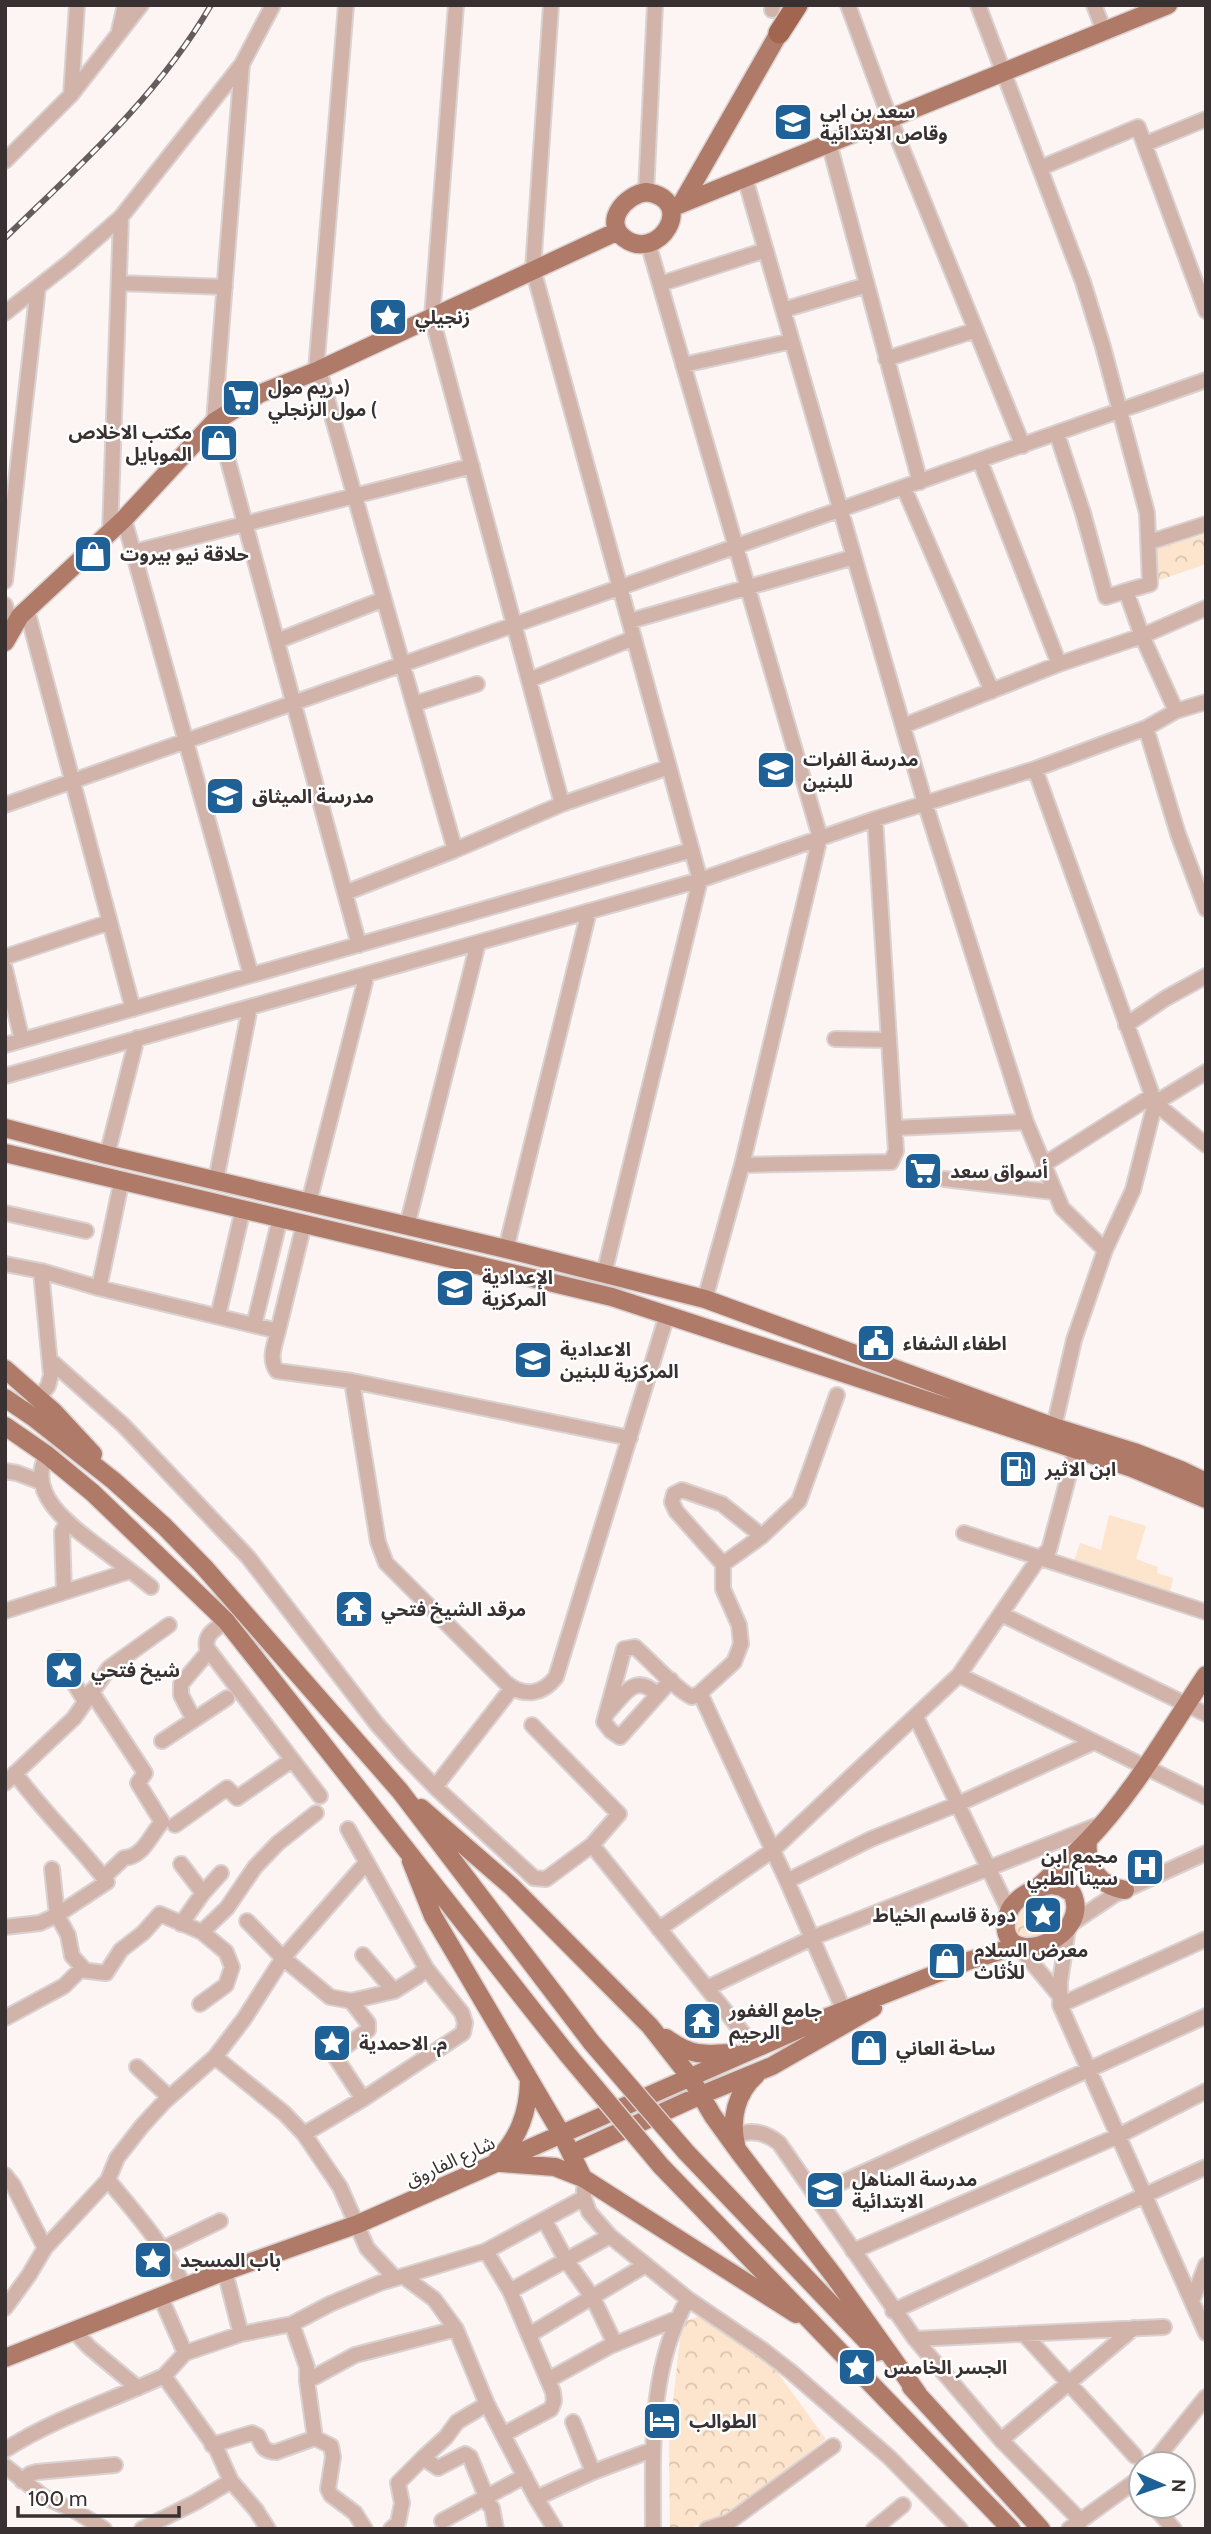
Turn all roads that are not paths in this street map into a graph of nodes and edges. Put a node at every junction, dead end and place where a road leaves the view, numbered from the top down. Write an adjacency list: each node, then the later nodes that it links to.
1 (77, 5): 20 (street)
2 (125, 5): 17 (street)
3 (141, 5): 17 (street)
4 (273, 5): 18 (street)
5 (346, 5): 49 (street)
6 (456, 5): 44 (street)
7 (551, 5): 34 (street)
8 (655, 5): 28 (street)
9 (797, 5): 16 (highway)
10 (848, 5): 21 (street)
11 (978, 5): 19 (street)
12 (1094, 5): 15 (street)
13 (1168, 5): 15 (main road)
14 (778, 7): 16 (highway)
15 (1104, 31): 19 (main road)
16 (779, 33): 29 (main road)
17 (119, 36): 20 (street)
18 (242, 64): 30 (street); 39 (street)
19 (1003, 72): 21 (main road); 26 (street)
20 (71, 95): 25 (street)
21 (890, 119): 23 (main road); 45 (street)
22 (1206, 119): 24 (street)
23 (829, 143): 27 (main road); 37 (street)
24 (1144, 144): 26 (street); 40 (street)
25 (5, 161)
26 (1040, 168): 51 (street)
27 (745, 178): 29 (main road); 33 (street)
28 (646, 192): 29 (main road); 31 (main road)
29 (676, 206): 32 (main road)
30 (121, 217): 35 (street); 38 (street)
31 (618, 231): 32 (main road); 34 (main road)
32 (648, 243): 36 (street)
33 (766, 250): 36 (street); 41 (street)
34 (533, 269): 44 (main road); 71 (street)
35 (119, 283): 39 (street); 64 (street)
36 (660, 284): 48 (street)
37 (867, 285): 41 (street); 47 (street)
38 (38, 287): 43 (street); 69 (street)
39 (225, 287): 52 (street)
40 (1202, 288): 42 (street)
41 (783, 310): 46 (street)
42 (1206, 311)
43 (5, 313)
44 (432, 318): 49 (main road); 56 (street)
45 (976, 330): 47 (street); 54 (street)
46 (792, 341): 48 (street); 60 (street)
47 (886, 359): 57 (street)
48 (683, 365): 66 (street)
49 (318, 370): 52 (main road); 59 (street)
50 (1206, 380): 51 (street)
51 (1121, 410): 53 (street); 65 (street)
52 (216, 421): 61 (main road); 62 (street)
53 (1057, 433): 54 (street); 72 (street)
54 (1023, 446): 55 (street)
55 (980, 461): 57 (street); 83 (street)
56 (472, 466): 59 (street); 78 (street)
57 (920, 482): 58 (street)
58 (904, 488): 60 (street); 87 (street)
59 (355, 496): 62 (street); 73 (street)
60 (841, 510): 66 (street); 68 (street)
61 (124, 519): 64 (main road); 67 (street)
62 (245, 524): 67 (street); 82 (street)
63 (1206, 524): 65 (street)
64 (110, 532): 76 (main road)
65 (1150, 542): 72 (street)
66 (736, 547): 70 (street); 71 (street)
67 (134, 552): 94 (street)
68 (854, 557): 70 (street); 92 (street)
69 (5, 581)
70 (748, 587): 77 (street); 102 (street)
71 (621, 588): 77 (street); 78 (street)
72 (1126, 592): 80 (street)
73 (384, 599): 82 (street); 84 (street)
74 (5, 604): 79 (street)
75 (1206, 608): 80 (street)
76 (27, 610): 79 (main road); 97 (street)
77 (630, 621): 81 (street)
78 (514, 625): 84 (street); 85 (street)
79 (9, 636)
80 (1142, 636): 83 (street); 91 (street)
81 (634, 638): 85 (street); 95 (street)
82 (276, 641): 89 (street)
83 (1059, 664): 87 (street)
84 (402, 665): 89 (street); 90 (street)
85 (529, 680): 99 (street)
86 (477, 684): 90 (street)
87 (992, 691): 92 (street)
88 (1206, 702): 91 (street)
89 (293, 703): 94 (street); 106 (street)
90 (414, 704): 103 (street)
91 (1176, 711): 93 (street)
92 (903, 726): 98 (street)
93 (1146, 728): 96 (street); 107 (street)
94 (186, 741): 97 (street); 115 (street)
95 (669, 767): 99 (street); 104 (street)
96 (1035, 769): 98 (street); 119 (street)
97 (72, 782): 100 (street); 109 (street)
98 (925, 803): 101 (street); 128 (street)
99 (562, 804): 103 (street)
100 (5, 806)
101 (875, 819): 102 (street); 123 (street)
102 (820, 837): 105 (street); 134 (street)
103 (455, 850): 106 (street)
104 (692, 850): 105 (street); 111 (street)
105 (701, 880): 108 (street); 151 (street)
106 (345, 893): 111 (street)
107 (1206, 909)
108 (589, 911): 110 (street); 147 (street)
109 (110, 922): 112 (street); 118 (street)
110 (478, 943): 114 (street); 145 (street)
111 (359, 945): 115 (street)
112 (5, 957)
113 (5, 970): 122 (street)
114 (367, 974): 117 (street); 140 (street)
115 (251, 975): 118 (street)
116 (1206, 976): 119 (street)
117 (250, 1007): 120 (street); 137 (street)
118 (133, 1009): 122 (street)
119 (1126, 1025): 127 (street)
120 (137, 1038): 126 (street); 133 (street)
121 (835, 1039): 123 (street)
122 (22, 1040): 124 (street)
123 (887, 1040): 130 (street)
124 (5, 1045)
125 (1206, 1072): 127 (street)
126 (5, 1076)
127 (1153, 1099): 131 (street); 135 (street); 148 (street)
128 (1026, 1122): 130 (street); 135 (street)
129 (5, 1128): 133 (main road)
130 (895, 1128): 134 (street)
131 (1206, 1145)
132 (5, 1153): 136 (main road)
133 (107, 1155): 137 (main road)
134 (742, 1165): 153 (street)
135 (1043, 1165): 139 (street)
136 (122, 1179): 141 (main road); 152 (street)
137 (216, 1180): 140 (main road)
138 (944, 1180): 139 (street)
139 (1054, 1192): 148 (street)
140 (309, 1202): 145 (main road)
141 (243, 1209): 143 (main road); 155 (street)
142 (5, 1213): 146 (street)
143 (280, 1218): 144 (main road); 156 (street)
144 (304, 1224): 154 (main road); 157 (street)
145 (407, 1226): 147 (main road)
146 (86, 1231)
147 (506, 1249): 151 (main road)
148 (1105, 1250): 167 (street)
149 (5, 1264): 150 (street)
150 (41, 1271): 152 (street); 159 (street)
151 (604, 1274): 153 (main road)
152 (99, 1288): 155 (street)
153 (705, 1299): 158 (main road)
154 (667, 1315): 160 (main road); 168 (street)
155 (218, 1316): 156 (street)
156 (254, 1325): 157 (street)
157 (278, 1331): 162 (street)
158 (818, 1338): 160 (main road); 167 (main road)
159 (50, 1360): 165 (street); 209 (street)
160 (809, 1361): 169 (main road)
161 (5, 1369): 165 (main road)
162 (352, 1381): 168 (street); 193 (street)
163 (837, 1395): 177 (street)
164 (5, 1398): 165 (main road)
165 (33, 1406): 210 (main road)
166 (5, 1426): 170 (main road)
167 (1054, 1427): 173 (main road)
168 (630, 1438): 193 (street)
169 (1075, 1452): 174 (main road); 178 (street)
170 (47, 1455): 172 (street); 186 (main road)
171 (5, 1471): 172 (street)
172 (41, 1482): 175 (street)
173 (1206, 1482)
174 (1206, 1499)
175 (67, 1522): 180 (street); 182 (street)
176 (964, 1533): 178 (street)
177 (762, 1536): 179 (street); 179 (street)
178 (1039, 1558): 183 (street); 185 (street)
179 (723, 1564): 194 (street)
180 (130, 1571): 181 (street); 182 (street)
181 (150, 1587)
182 (64, 1592): 184 (street)
183 (1204, 1607)
184 (5, 1611)
185 (1001, 1614): 190 (street); 198 (street)
186 (226, 1620): 188 (street); 221 (main road)
187 (169, 1625): 196 (street)
188 (209, 1651): 202 (street); 206 (street)
189 (59, 1659): 196 (street)
190 (959, 1675): 201 (street); 205 (street)
191 (1206, 1675): 198 (main road, شارع الفاروق)
192 (671, 1680): 194 (street); 195 (street); 199 (street)
193 (512, 1688): 209 (street)
194 (700, 1693): 220 (street)
195 (658, 1695): 199 (street); 199 (street)
196 (88, 1696): 208 (street); 228 (street)
197 (227, 1698): 202 (street)
198 (1186, 1704): 200 (street); 207 (main road, شارع الفاروق)
199 (606, 1714)
200 (1206, 1714)
201 (916, 1717): 213 (street); 220 (street)
202 (194, 1720): 204 (street)
203 (532, 1725): 219 (street)
204 (162, 1741)
205 (1092, 1743): 207 (street); 213 (street)
206 (292, 1760): 211 (street); 216 (street)
207 (1145, 1766): 212 (street); 215 (main road, شارع الفاروق)
208 (8, 1779): 228 (street)
209 (435, 1787): 219 (street)
210 (400, 1791): 258 (main road); 324 (main road, bridge)
211 (320, 1796)
212 (1206, 1797)
213 (958, 1804): 225 (street); 229 (street)
214 (316, 1814): 240 (street)
215 (1103, 1823): 218 (main road, شارع الفاروق); 225 (street)
216 (175, 1825)
217 (348, 1829): 223 (street)
218 (1088, 1841): 230 (main road, شارع الفاروق); 231 (main road)
219 (592, 1845): 239 (street)
220 (773, 1850): 229 (street); 239 (street)
221 (409, 1851): 265 (main road); 307 (main road, bridge)
222 (1206, 1853): 231 (street, شارع الفاروق)
223 (366, 1863): 245 (street); 247 (street)
224 (181, 1864): 232 (street)
225 (989, 1868): 233 (street); 241 (street)
226 (51, 1870): 234 (street)
227 (221, 1873): 232 (street)
228 (104, 1877): 234 (street)
229 (787, 1881): 241 (street)
230 (1036, 1889): 233 (main road, شارع الفاروق); 237 (main road)
231 (1125, 1890): 237 (street, شارع الفاروق)
232 (203, 1892): 236 (street)
233 (1009, 1912): 243 (main road); 246 (main road, شارع الفاروق)
234 (57, 1915): 238 (street); 248 (street)
235 (247, 1921): 245 (street)
236 (181, 1924): 240 (street); 248 (street)
237 (1070, 1926): 243 (main road, شارع الفاروق); 252 (street)
238 (5, 1927)
239 (659, 1929): 250 (street)
240 (202, 1932): 254 (street)
241 (812, 1938): 250 (street); 255 (street)
242 (1206, 1939): 252 (street)
243 (1018, 1947): 246 (main road, شارع الفاروق); 252 (street)
244 (363, 1955): 251 (street)
245 (284, 1958): 253 (street); 260 (street)
246 (968, 1961): 249 (main road, شارع الفاروق)
247 (426, 1968): 251 (street); 269 (street)
248 (80, 1970): 257 (street)
249 (907, 1986): 255 (main road, شارع الفاروق); 263 (main road, شارع الفاروق)
250 (707, 1988): 259 (street)
251 (394, 1991): 253 (street)
252 (1059, 2000): 262 (street)
253 (351, 2001): 269 (street)
254 (200, 2004)
255 (844, 2011): 259 (main road, شارع الفاروق)
256 (1206, 2016): 262 (street)
257 (5, 2018)
258 (650, 2025): 259 (main road); 264 (main road)
259 (751, 2050): 264 (main road, شارع الفاروق)
260 (215, 2057): 268 (street); 270 (street)
261 (137, 2067): 268 (street)
262 (1088, 2070): 272 (street); 280 (street)
263 (760, 2071): 267 (main road, شارع الفاروق); 273 (main road)
264 (690, 2077): 267 (main road); 271 (main road, شارع الفاروق)
265 (529, 2082): 271 (main road); 275 (main road)
266 (1206, 2091): 272 (street)
267 (701, 2095): 273 (main road); 274 (main road, شارع الفاروق)
268 (169, 2097): 279 (street)
269 (363, 2099): 270 (street)
270 (304, 2134): 285 (street)
271 (562, 2135): 274 (main road); 275 (main road, شارع الفاروق)
272 (1118, 2136): 281 (street); 290 (street)
273 (736, 2144): 280 (street); 324 (main road)
274 (571, 2154): 278 (main road)
275 (495, 2163): 278 (main road); 285 (main road, شارع الفاروق)
276 (1206, 2167): 281 (street)
277 (5, 2175): 287 (street)
278 (583, 2178): 282 (street); 307 (main road)
279 (108, 2180): 287 (street); 288 (street)
280 (814, 2195): 290 (street)
281 (1145, 2195): 301 (street); 303 (street)
282 (584, 2198): 284 (street); 286 (street)
283 (220, 2221): 288 (street)
284 (545, 2221): 289 (street); 291 (street)
285 (358, 2224): 294 (main road, شارع الفاروق); 295 (street)
286 (610, 2236): 291 (street); 293 (street)
287 (45, 2248): 302 (street)
288 (162, 2249): 296 (street)
289 (486, 2251): 295 (street); 297 (street)
290 (853, 2251): 303 (street)
291 (566, 2260): 297 (street); 299 (street)
292 (1206, 2265): 301 (street)
293 (644, 2266): 299 (street); 300 (street)
294 (225, 2272): 296 (main road, شارع الفاروق); 312 (street)
295 (399, 2277): 305 (street); 309 (street)
296 (185, 2288): 298 (main road, شارع الفاروق)
297 (510, 2291): 314 (street)
298 (162, 2298): 310 (main road, شارع الفاروق); 317 (street)
299 (593, 2298): 314 (street); 316 (street)
300 (688, 2300): 304 (street); 361 (street)
301 (1192, 2301): 311 (street)
302 (5, 2308)
303 (893, 2311): 315 (street)
304 (676, 2319): 316 (street); 334 (street)
305 (292, 2323): 312 (street); 321 (street)
306 (1164, 2327): 308 (street)
307 (818, 2328): 362 (main road)
308 (1134, 2328): 313 (street); 322 (street)
309 (456, 2329): 321 (street); 326 (street)
310 (74, 2331): 318 (main road, شارع الفاروق); 323 (street)
311 (1206, 2333)
312 (241, 2334): 317 (street)
313 (1024, 2334): 315 (street); 322 (street)
314 (529, 2335): 320 (street)
315 (915, 2339): 330 (street)
316 (615, 2344): 320 (street)
317 (185, 2353): 319 (street)
318 (5, 2358)
319 (164, 2376): 323 (street); 331 (street)
320 (548, 2380): 328 (street)
321 (307, 2381): 329 (street)
322 (1071, 2383): 330 (street); 335 (street)
323 (138, 2388): 333 (street)
324 (918, 2394): 349 (main road)
325 (1206, 2397): 336 (street)
326 (487, 2404): 328 (street); 337 (street)
327 (573, 2422): 340 (street)
328 (504, 2434): 341 (street)
329 (316, 2438): 331 (street); 354 (street)
330 (1001, 2440): 350 (street)
331 (212, 2445): 343 (street)
332 (833, 2446): 359 (street)
333 (5, 2450)
334 (652, 2450): 340 (street); 358 (street)
335 (1130, 2450)
336 (1163, 2450)
337 (423, 2458): 345 (street); 355 (street)
338 (115, 2465): 342 (street)
339 (5, 2466): 342 (street)
340 (593, 2472): 346 (street)
341 (525, 2476): 345 (street); 346 (street)
342 (22, 2481): 352 (street)
343 (230, 2481): 351 (street); 353 (street)
344 (1127, 2492): 350 (street)
345 (484, 2497): 348 (street); 356 (street)
346 (536, 2498): 357 (street)
347 (903, 2505): 360 (street)
348 (442, 2521)
349 (1036, 2524)
350 (1075, 2525)
351 (265, 2528)
352 (104, 2529)
353 (142, 2529)
354 (365, 2529)
355 (391, 2529)
356 (496, 2529)
357 (555, 2529)
358 (653, 2529)
359 (707, 2529)
360 (874, 2529)
361 (960, 2529)
362 (1011, 2529)

